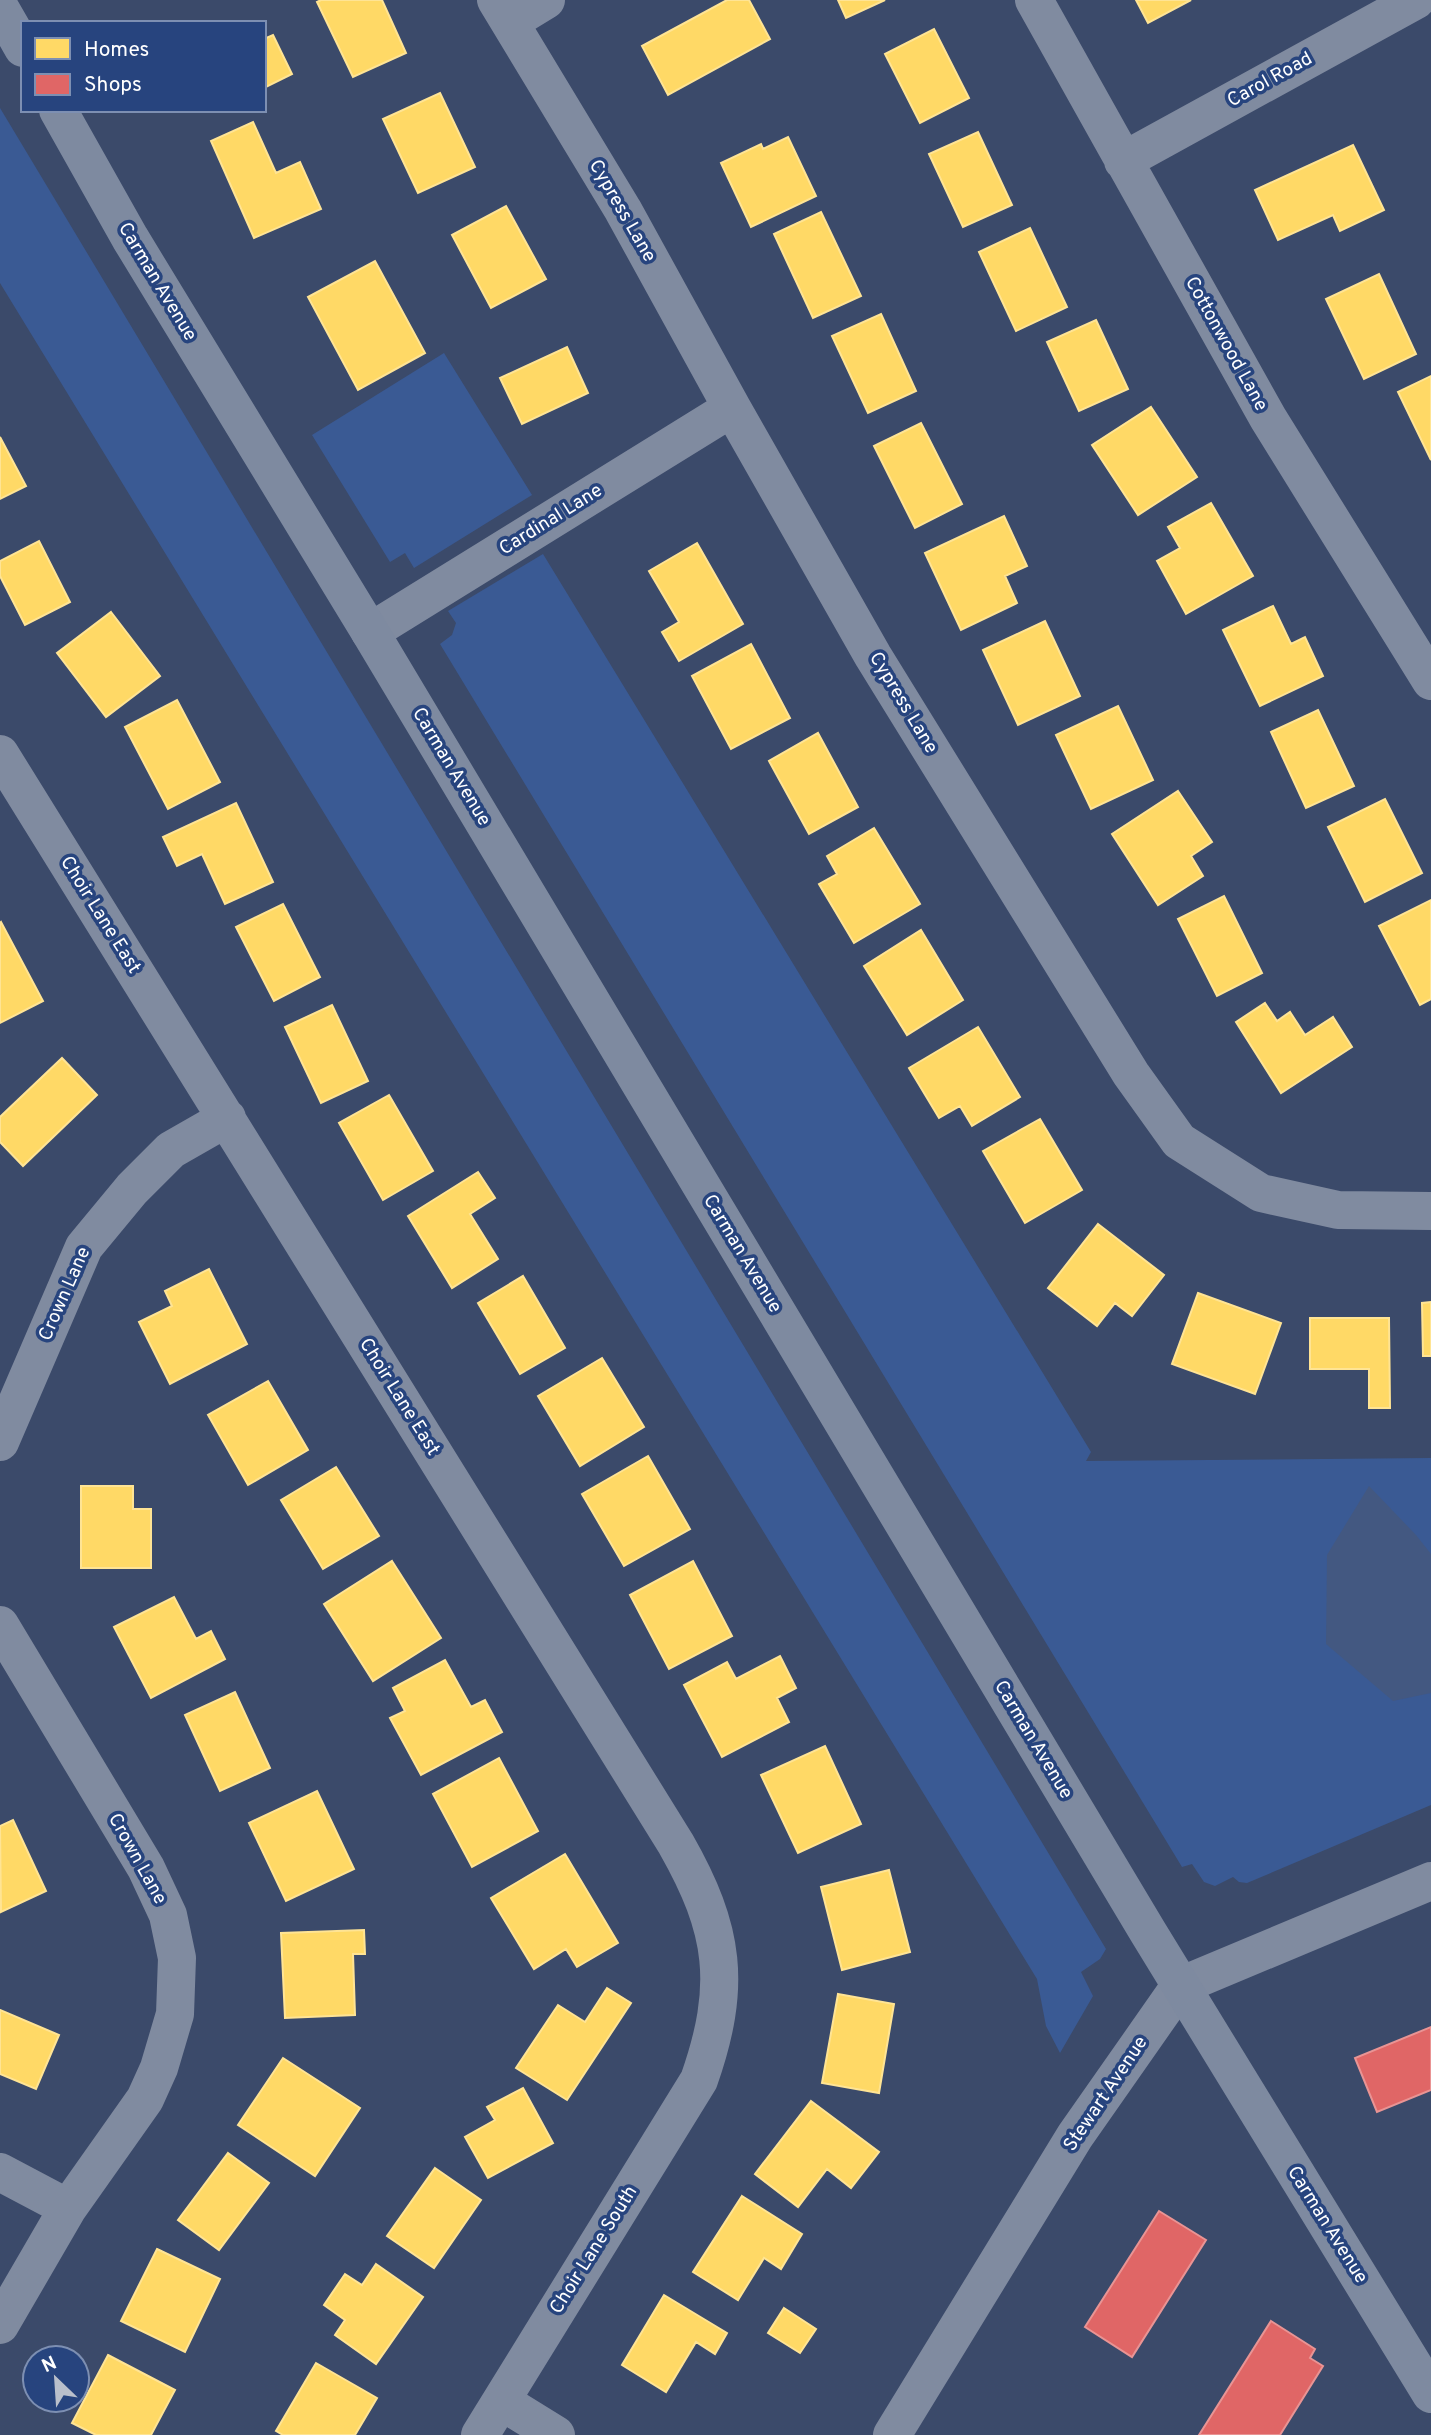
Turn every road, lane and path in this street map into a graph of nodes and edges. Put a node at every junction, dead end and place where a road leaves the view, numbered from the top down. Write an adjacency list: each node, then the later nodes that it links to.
1 (546, 0): 5 (street)
2 (1034, 0): 8 (street, Cottonwood Lane)
3 (1416, 0): 8 (street, Carol Road)
4 (0, 8): 6 (main road)
5 (503, 11): 9 (street, Cypress Lane)
6 (21, 45)
7 (59, 112): 10 (main road, Carman Avenue)
8 (1123, 161): 11 (street, Cottonwood Lane)
9 (732, 408): 10 (street, Cardinal Lane); 14 (street, Cypress Lane)
10 (370, 632): 18 (main road, Carman Avenue)
11 (1431, 681)
12 (0, 754): 13 (street, Choir Lane East)
13 (227, 1118): 15 (street, Crown Lane); 19 (street, Choir Lane East)
14 (1431, 1211)
15 (0, 1442)
16 (0, 1625): 21 (street, Crown Lane)
17 (1431, 1881): 18 (street)
18 (1180, 1986): 23 (main road, Carman Avenue); 27 (street, Stewart Avenue)
19 (704, 2064): 24 (street, Choir Lane South)
20 (0, 2172): 21 (street)
21 (68, 2208): 22 (street, Crown Lane)
22 (0, 2325)
23 (1431, 2394)
24 (501, 2401): 25 (street, Choir Lane South); 26 (street)
25 (480, 2435)
26 (556, 2435)
27 (892, 2435)

